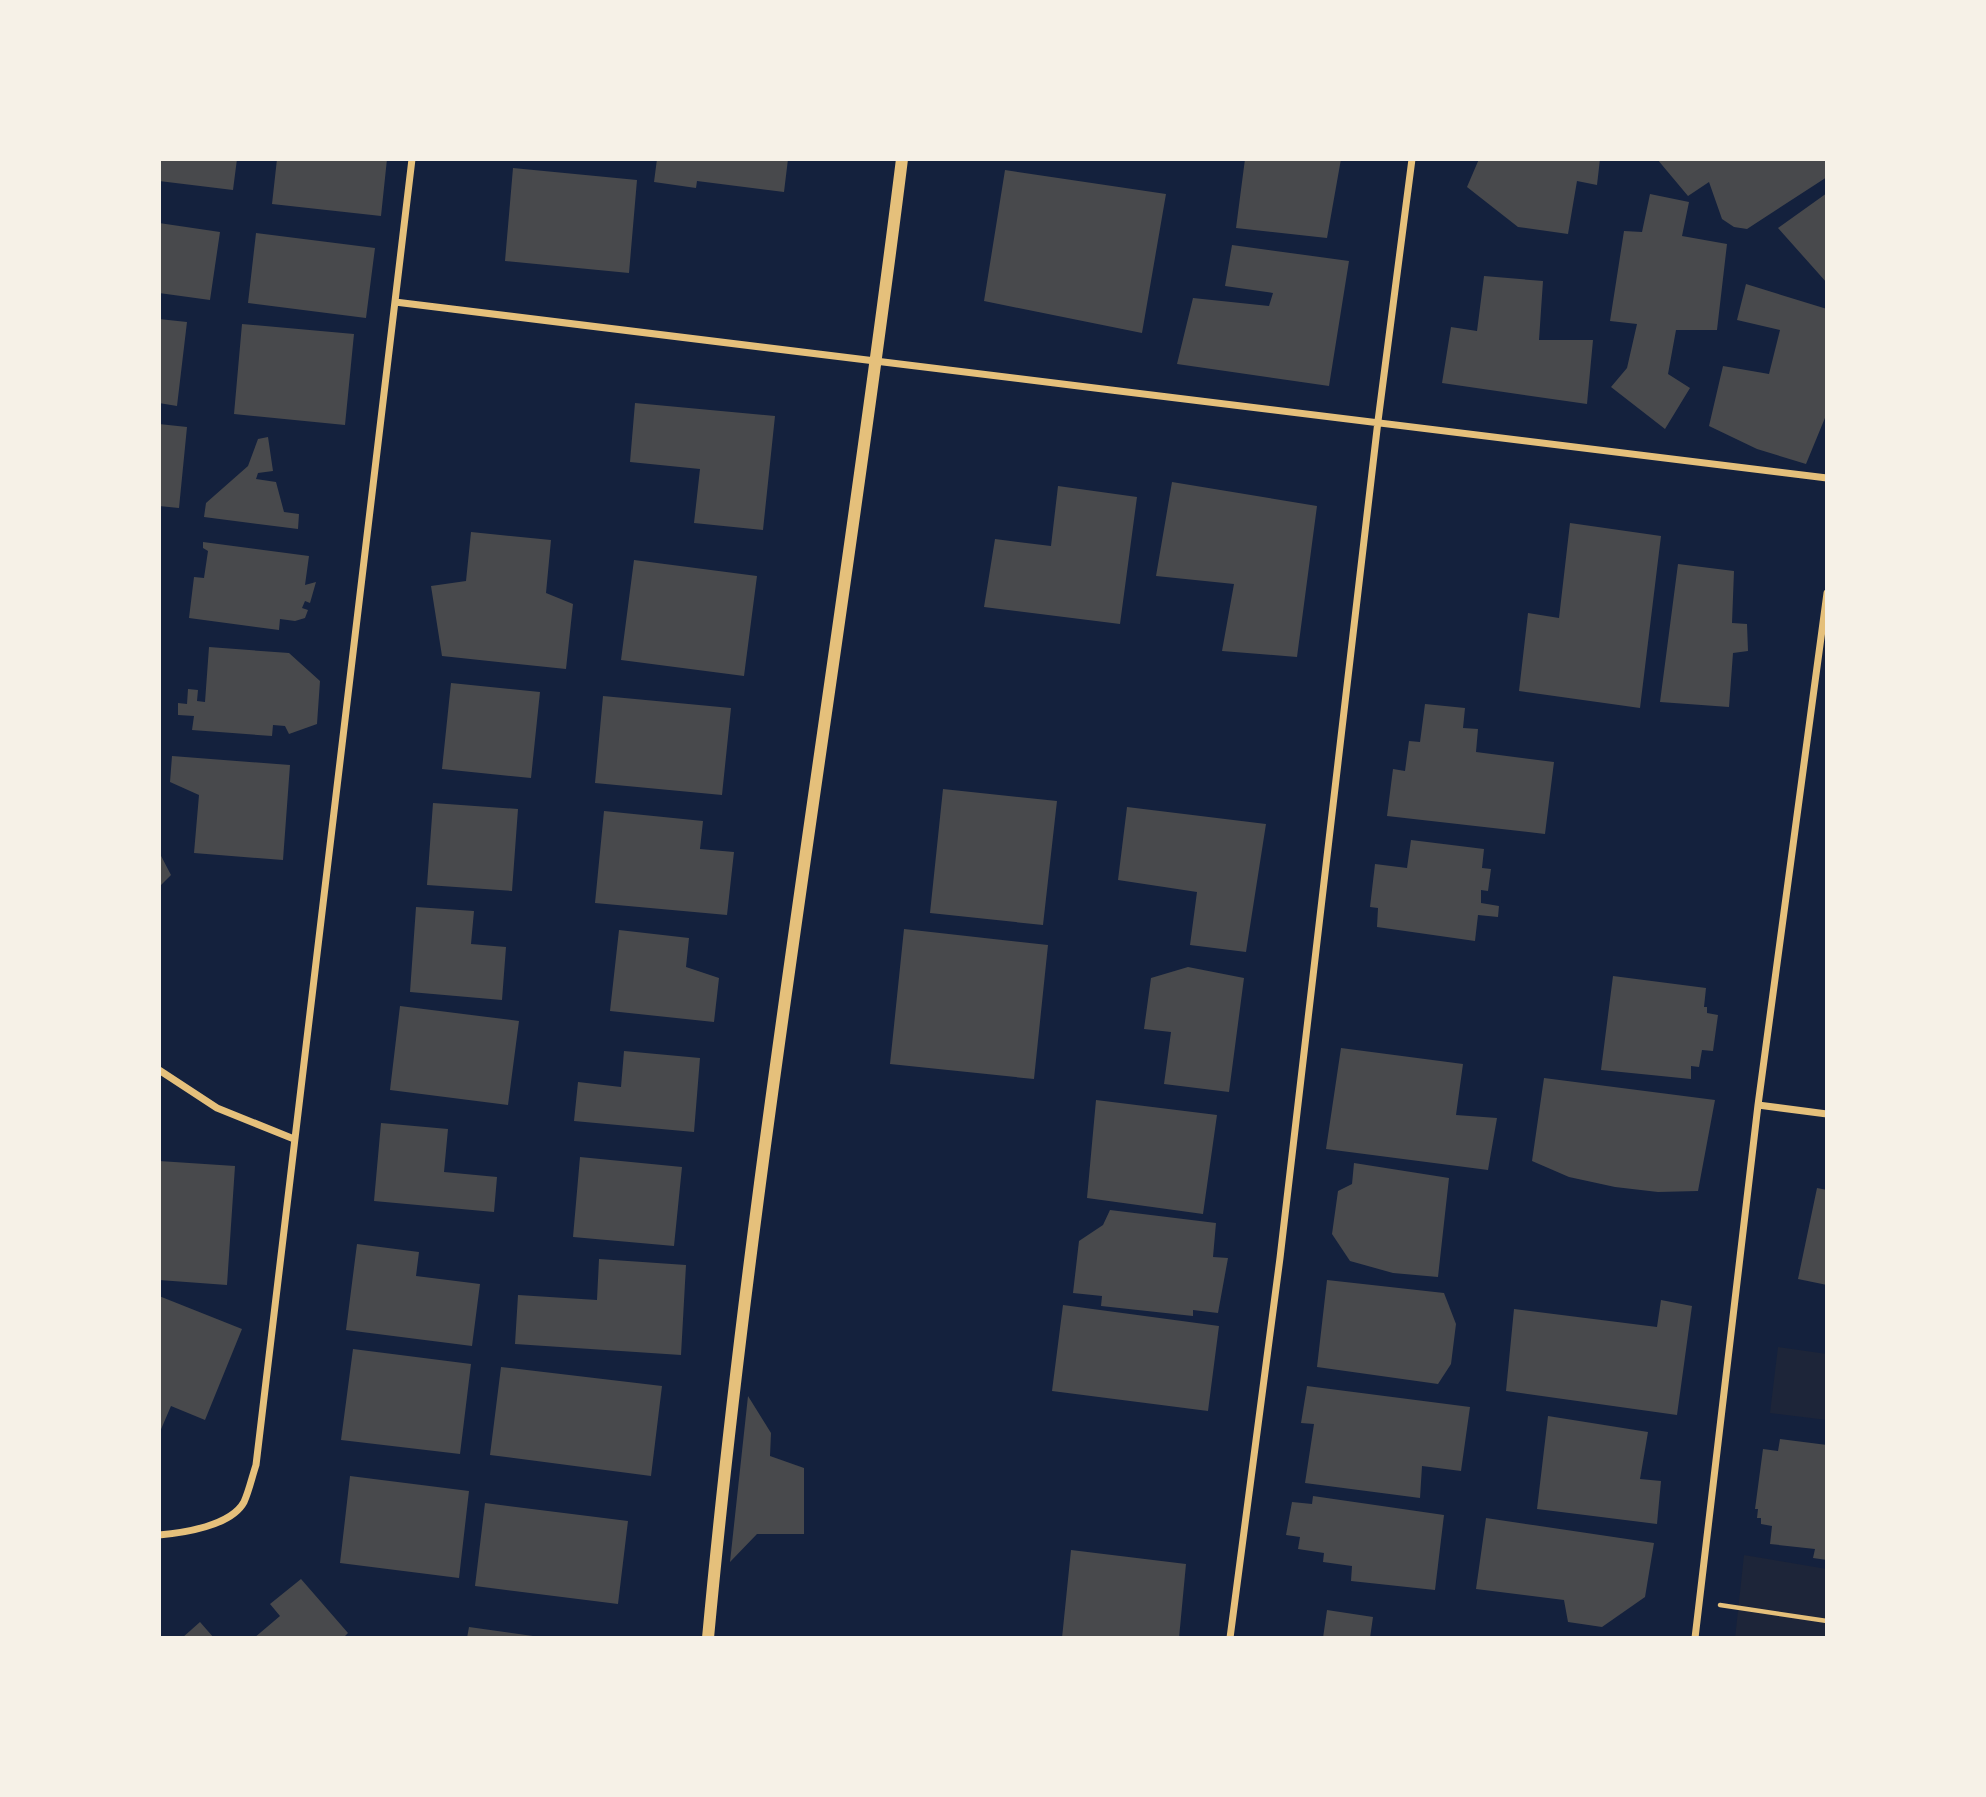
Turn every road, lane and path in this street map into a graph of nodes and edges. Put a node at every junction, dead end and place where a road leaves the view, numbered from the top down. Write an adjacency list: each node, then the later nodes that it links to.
1 (412, 159): 4 (street)
2 (902, 159): 5 (street)
3 (1412, 159): 6 (street)
4 (395, 302): 5 (street); 12 (street)
5 (876, 364): 6 (street); 16 (street)
6 (1378, 421): 7 (street); 17 (street)
7 (1827, 478)
8 (1827, 593): 10 (street)
9 (159, 1070): 12 (street)
10 (1758, 1105): 11 (street); 14 (street)
11 (1827, 1114)
12 (293, 1139): 13 (street)
13 (159, 1535)
14 (1699, 1602): 15 (path); 18 (street)
15 (1827, 1621)
16 (708, 1638)
17 (1230, 1638)
18 (1696, 1638)

